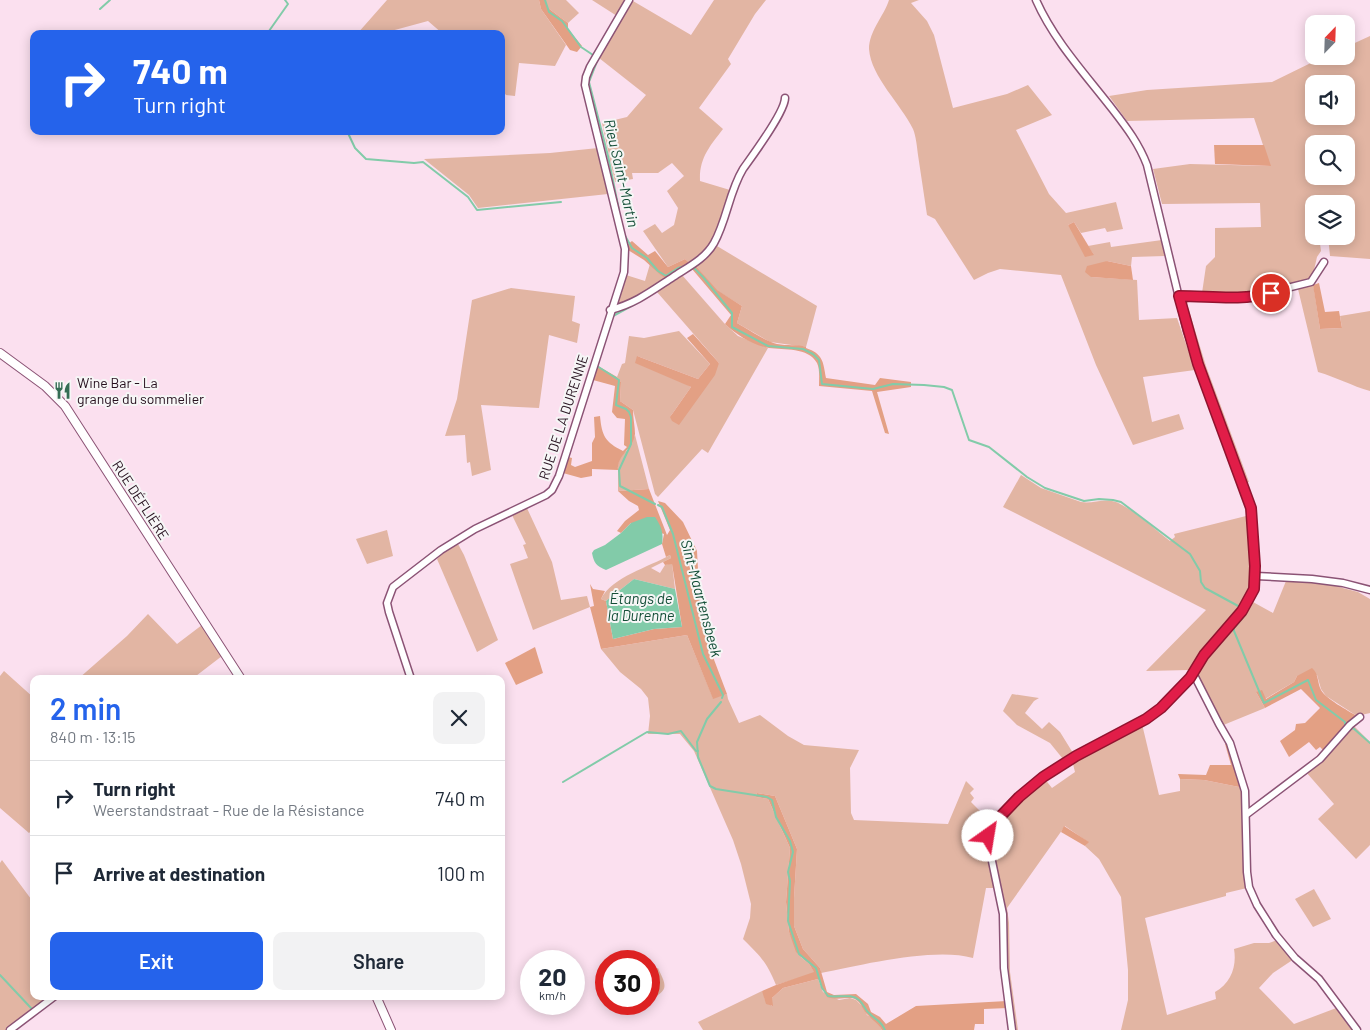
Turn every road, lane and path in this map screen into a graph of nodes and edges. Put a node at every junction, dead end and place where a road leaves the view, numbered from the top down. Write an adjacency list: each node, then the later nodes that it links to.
1 (629, 0): 6 (street, RUE DE LA DURENNE)
2 (1036, 0): 5 (street)
3 (785, 98): 6 (street)
4 (1324, 262): 5 (street)
5 (1179, 296): 8 (street)
6 (610, 310): 12 (street, RUE DE LA DURENNE)
7 (0, 353): 11 (street, RUE DÉFLIÈRE)
8 (1256, 576): 9 (street); 10 (street)
9 (1370, 590)
10 (1193, 674): 14 (street); 21 (street)
11 (238, 675)
12 (410, 675)
13 (1360, 717): 15 (street)
14 (1246, 797): 15 (street); 16 (street)
15 (1261, 803): 16 (street)
16 (1247, 814): 22 (street)
17 (50, 1000): 19 (street)
18 (378, 1000): 20 (street)
19 (10, 1030)
20 (391, 1030)
21 (1012, 1030)
22 (1357, 1030)

